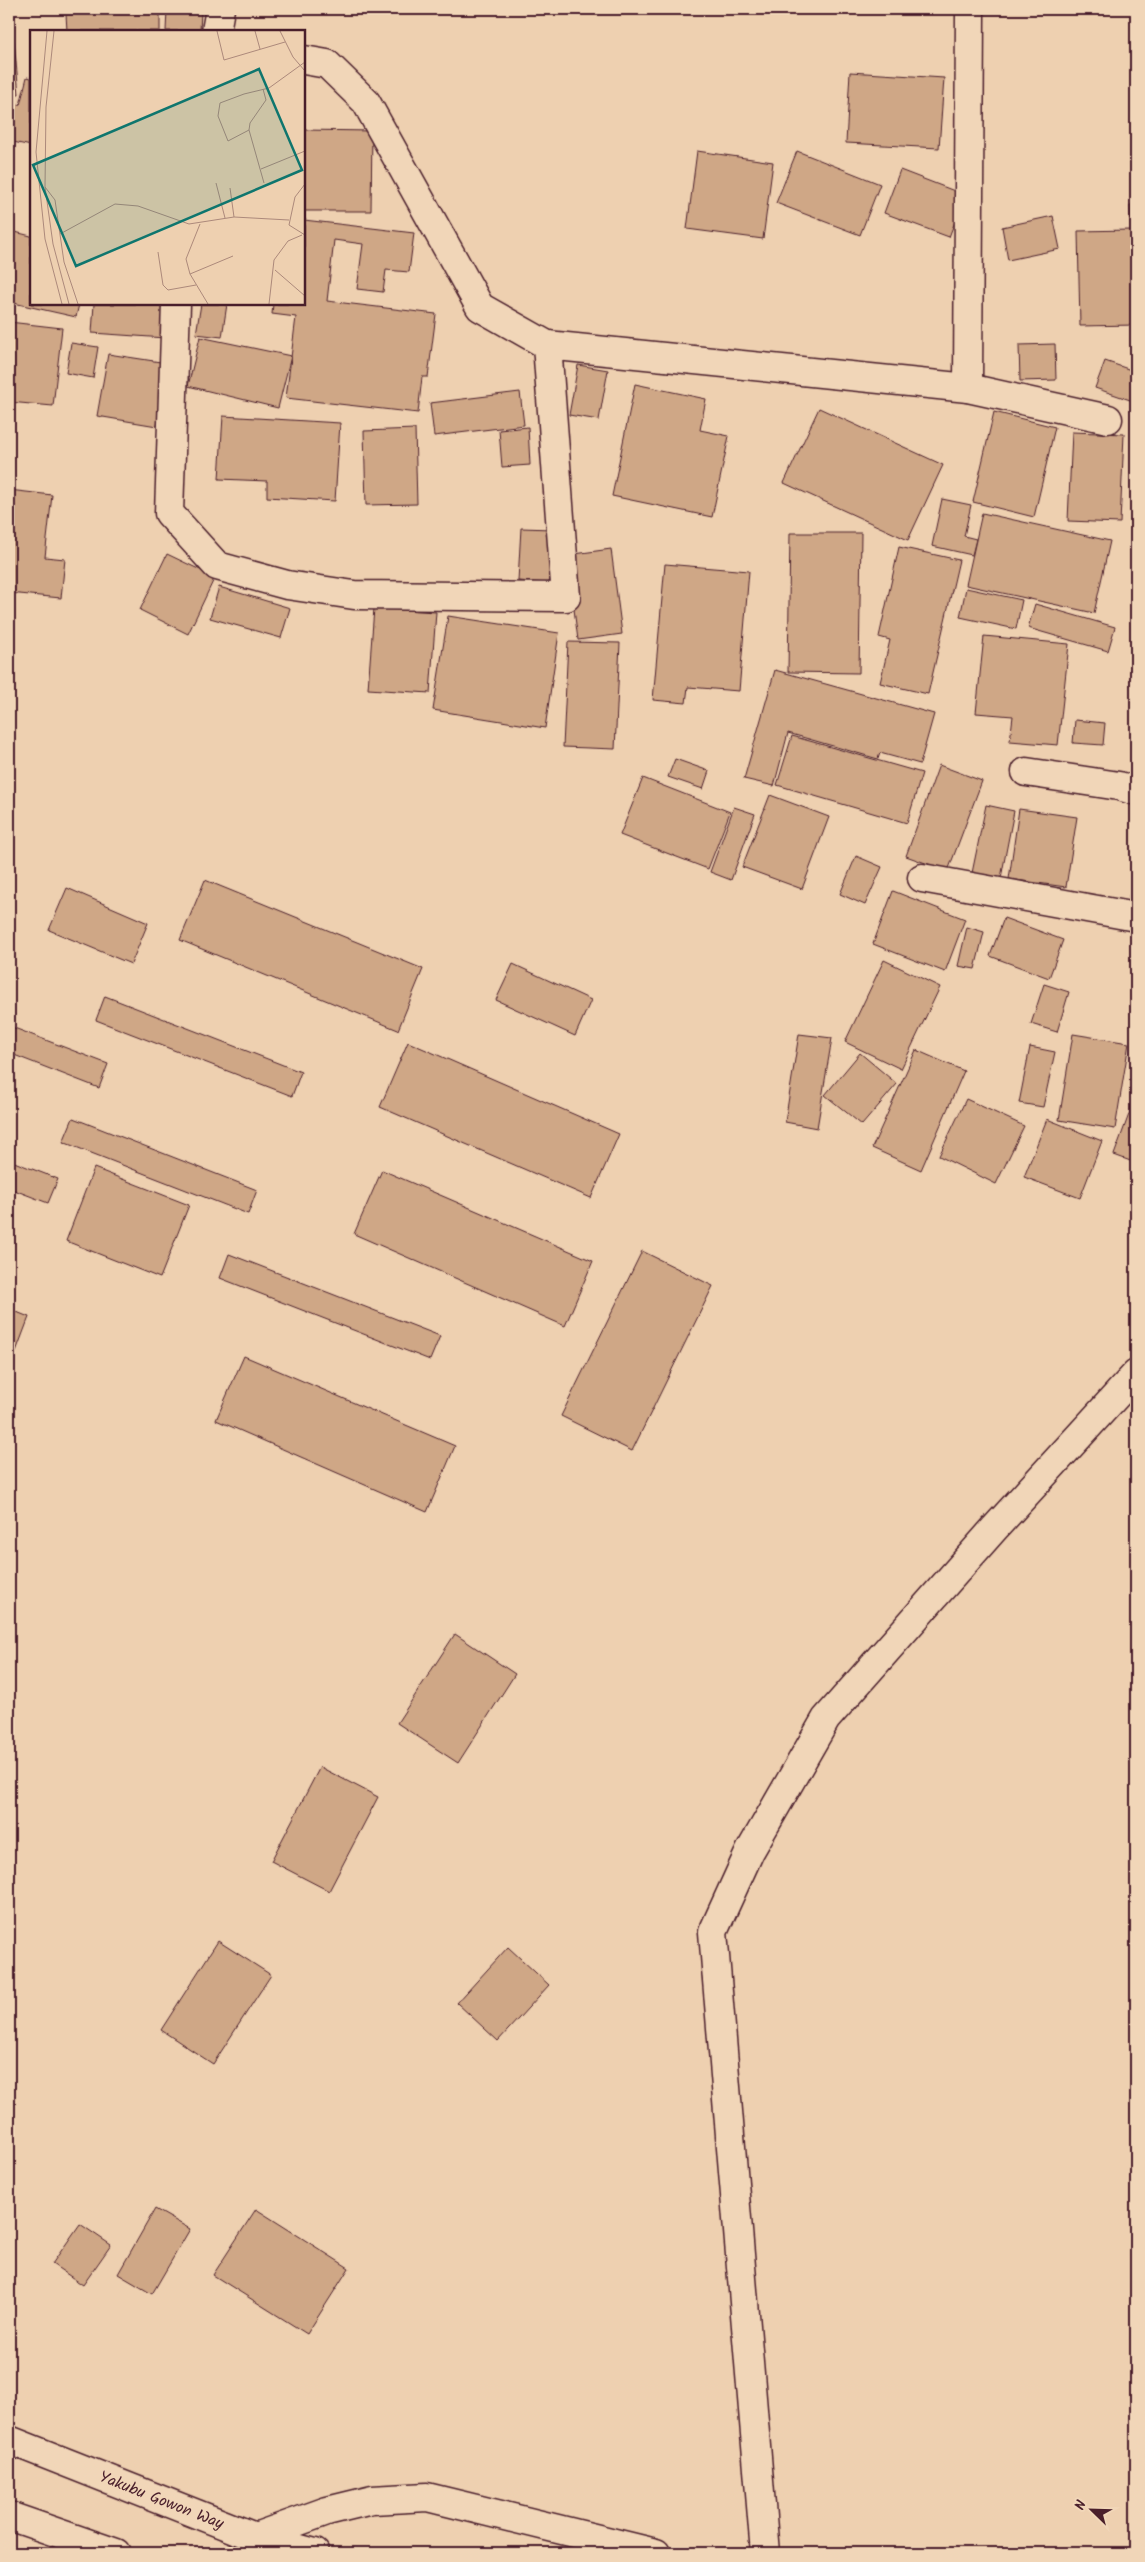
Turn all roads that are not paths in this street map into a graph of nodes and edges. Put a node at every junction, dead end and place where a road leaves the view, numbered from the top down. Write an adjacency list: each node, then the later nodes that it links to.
1 (220, 9): 3 (main road)
2 (970, 9): 7 (main road)
3 (216, 30)
4 (305, 60): 6 (main road)
5 (176, 305): 6 (main road)
6 (547, 345): 7 (main road)
7 (968, 388): 8 (main road)
8 (1108, 419)
9 (1026, 772): 10 (main road)
10 (1136, 791)
11 (922, 878): 12 (main road)
12 (1136, 917)
13 (1136, 1374): 20 (main road)
14 (9, 2440): 16 (main road, Yakubu Gowon Way)
15 (9, 2516): 17 (main road)
16 (255, 2537): 18 (main road, Yakubu Gowon Way); 19 (main road)
17 (116, 2553)
18 (315, 2553)
19 (656, 2553)
20 (765, 2553)

